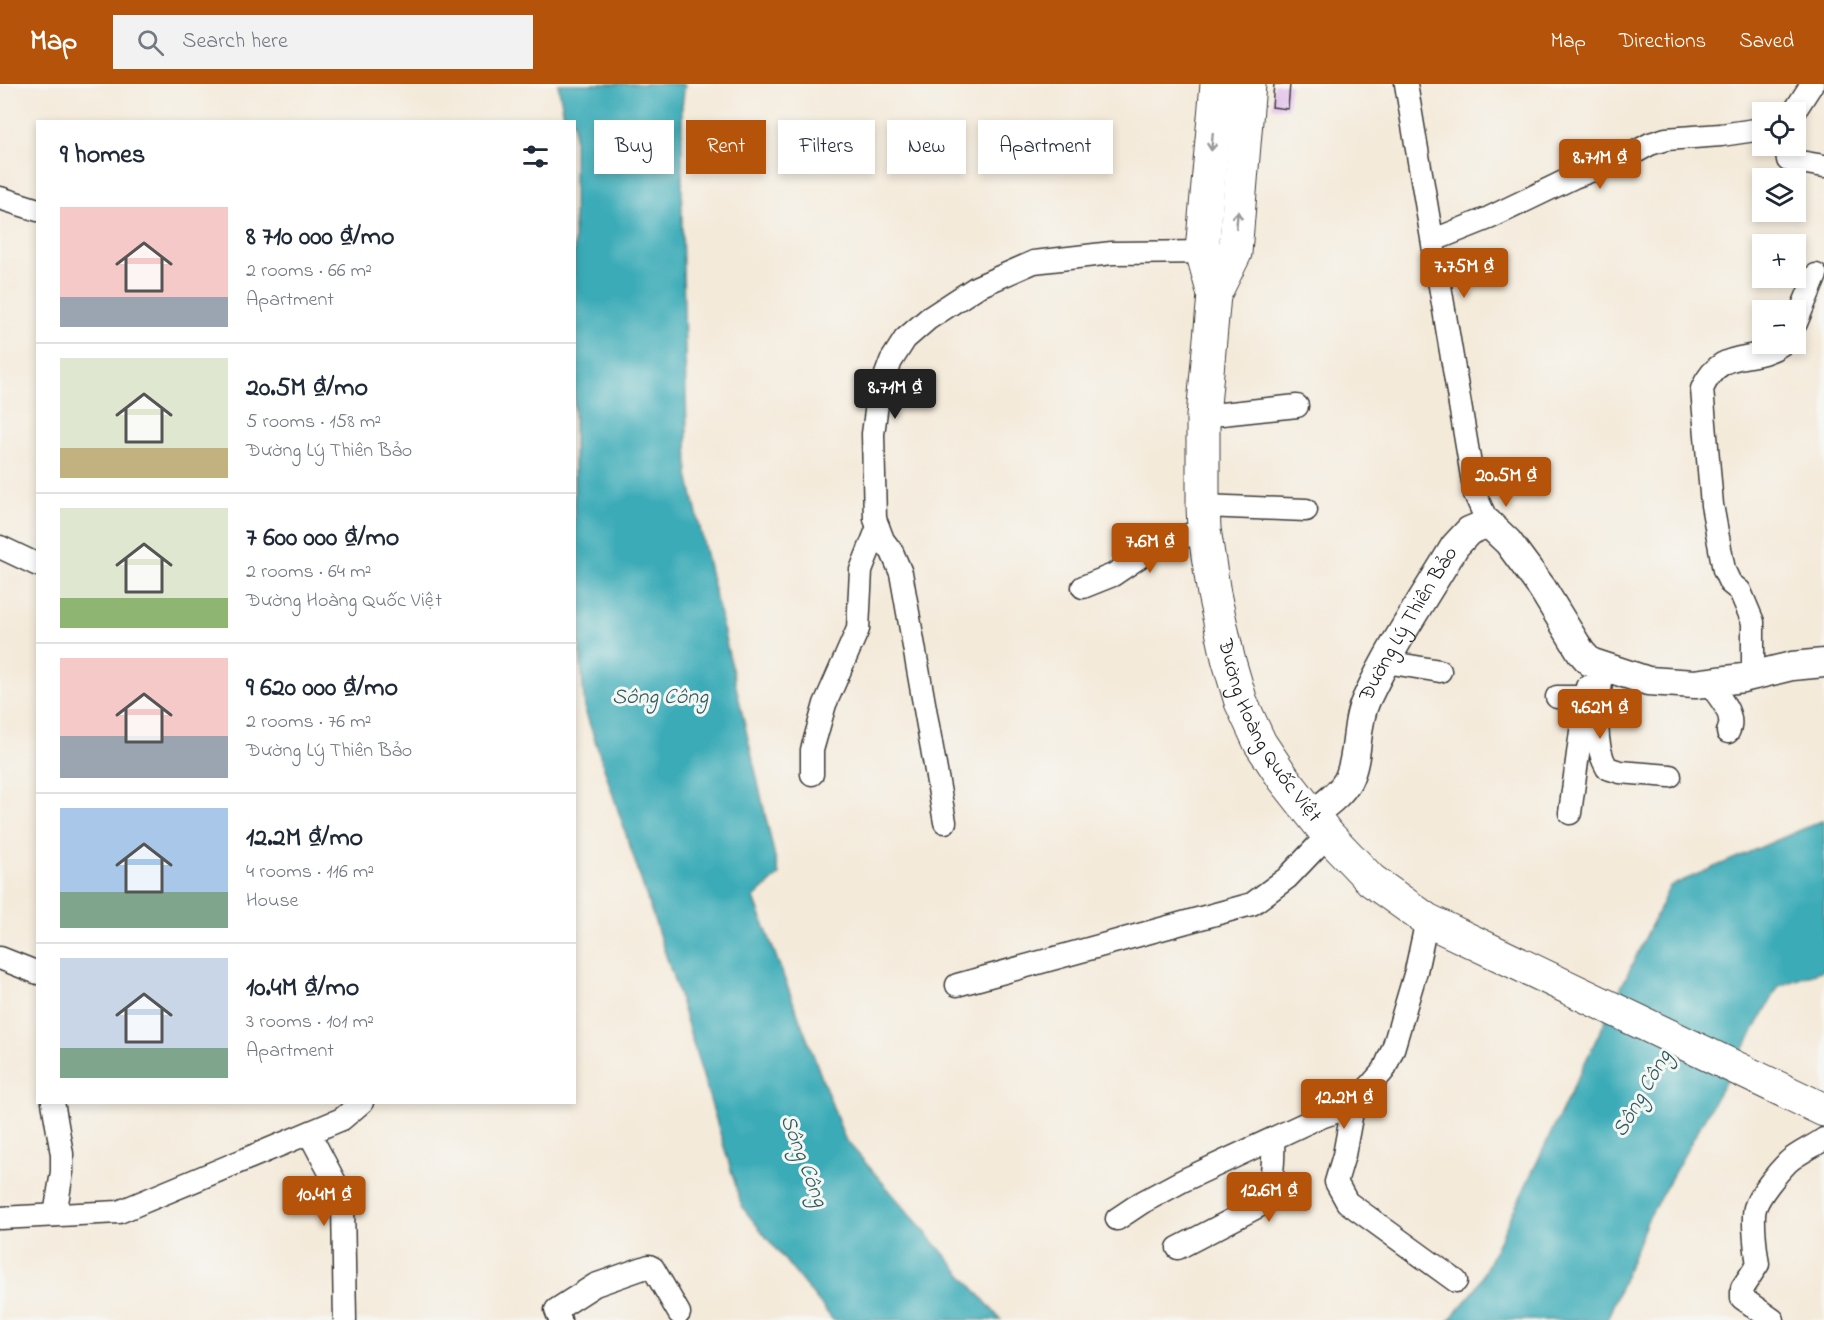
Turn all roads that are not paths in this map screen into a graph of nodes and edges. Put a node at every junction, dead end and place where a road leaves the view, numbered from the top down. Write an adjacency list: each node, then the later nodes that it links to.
1 (1217, 84): 12 (highway, Đường Hoàng Quốc Việt, one-way to 12)
2 (1249, 84): 13 (highway, Đường Hoàng Quốc Việt, one-way to 2)
3 (1406, 84): 11 (street)
4 (1812, 84): 5 (street)
5 (1800, 102)
6 (1752, 130): 11 (street)
7 (1787, 156): 8 (street)
8 (1824, 166)
9 (0, 198): 10 (street)
10 (36, 209)
11 (1434, 240): 22 (street)
12 (1202, 251): 13 (street); 15 (highway, Đường Hoàng Quốc Việt); 23 (street)
13 (1235, 253): 15 (highway, Đường Hoàng Quốc Việt)
14 (1816, 274): 16 (street)
15 (1214, 295): 19 (highway, Đường Hoàng Quốc Việt)
16 (1805, 300)
17 (1758, 354): 31 (street)
18 (1297, 406): 19 (street)
19 (1203, 416): 21 (highway, Đường Hoàng Quốc Việt)
20 (1306, 510): 21 (street)
21 (1204, 517): 26 (street); 40 (highway, Đường Hoàng Quốc Việt)
22 (1488, 524): 27 (main road, Đường Lý Thiên Bảo); 29 (main road)
23 (878, 527): 36 (street); 39 (street)
24 (0, 547): 25 (street)
25 (36, 564)
26 (1083, 587)
27 (1386, 662): 30 (street); 40 (main road, Đường Lý Thiên Bảo)
28 (1824, 663): 31 (main road)
29 (1596, 664): 32 (main road); 34 (street); 37 (street)
30 (1440, 671)
31 (1753, 676): 32 (main road)
32 (1708, 682): 35 (street)
33 (1557, 697): 34 (street)
34 (1585, 697): 38 (street)
35 (1728, 732)
36 (812, 774)
37 (1670, 776)
38 (1570, 813)
39 (945, 822)
40 (1320, 825): 41 (highway, Đường Hoàng Quốc Việt); 44 (street)
41 (1427, 920): 45 (street); 48 (highway, Đường Hoàng Quốc Việt)
42 (0, 957): 43 (street)
43 (36, 972)
44 (957, 985)
45 (1354, 1101): 50 (street); 56 (street)
46 (54, 1104): 52 (street)
47 (360, 1104): 49 (street)
48 (1824, 1110)
49 (309, 1133): 52 (street); 58 (street)
50 (1273, 1139): 54 (street); 55 (street)
51 (1824, 1140): 60 (street)
52 (55, 1215): 53 (street)
53 (0, 1218)
54 (1117, 1219)
55 (1178, 1248)
56 (1456, 1281)
57 (679, 1313): 59 (street)
58 (345, 1320)
59 (560, 1320)
60 (1773, 1320)

